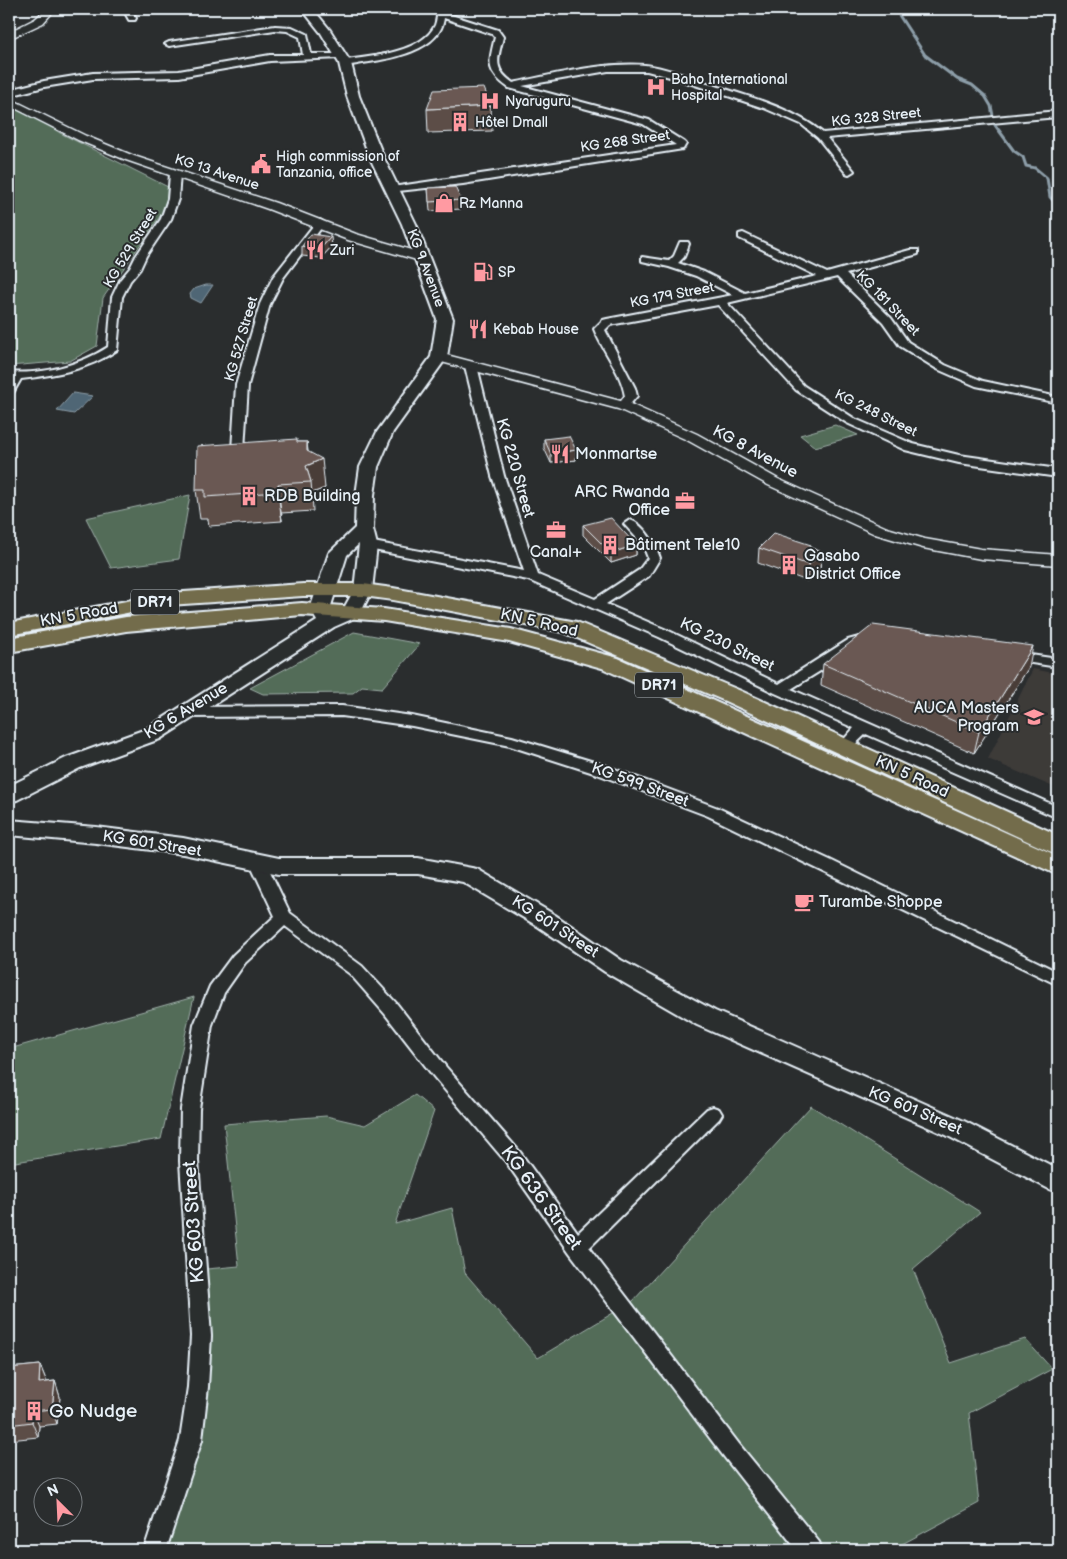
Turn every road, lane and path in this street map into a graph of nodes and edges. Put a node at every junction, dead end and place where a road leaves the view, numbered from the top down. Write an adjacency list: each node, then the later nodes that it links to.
1 (44, 9): 6 (street)
2 (127, 9): 5 (street)
3 (307, 9): 9 (main road, KG 9 Avenue)
4 (442, 11): 9 (street); 10 (street, KG 268 Street)
5 (132, 18)
6 (9, 36)
7 (169, 44): 8 (street)
8 (307, 57): 9 (street); 11 (street)
9 (343, 60): 17 (main road, KG 9 Avenue)
10 (512, 86): 14 (street, KG 328 Street); 17 (street, KG 268 Street)
11 (9, 93)
12 (9, 102): 16 (street, KG 13 Avenue)
13 (1058, 114): 14 (street, KG 328 Street)
14 (822, 136): 15 (street)
15 (849, 172)
16 (175, 174): 18 (street, KG 13 Avenue); 30 (street, KG 529 Street)
17 (392, 190): 22 (main road, KG 9 Avenue)
18 (320, 223): 22 (street, KG 13 Avenue); 34 (street, KG 527 Street)
19 (743, 236): 25 (street, KG 181 Street)
20 (684, 244): 24 (street)
21 (914, 252): 25 (street, KG 179 Street)
22 (420, 257): 28 (main road, KG 9 Avenue)
23 (646, 259): 24 (street)
24 (671, 264): 26 (street)
25 (832, 275): 26 (street, KG 179 Street); 32 (street, KG 181 Street)
26 (743, 296): 27 (street, KG 179 Street)
27 (721, 302): 33 (street, KG 179 Street); 35 (street, KG 248 Street)
28 (439, 357): 29 (street, KG 8 Avenue); 37 (main road, KG 9 Avenue)
29 (471, 366): 33 (street, KG 8 Avenue); 39 (street, KG 220 Street)
30 (13, 375): 31 (street)
31 (9, 391)
32 (1058, 400)
33 (623, 406): 38 (street, KG 8 Avenue)
34 (238, 450)
35 (1058, 473)
36 (630, 524): 41 (street)
37 (366, 537): 39 (street, KG 230 Street); 40 (main road, KG 9 Avenue); 42 (main road)
38 (1058, 560)
39 (532, 577): 41 (street, KG 230 Street)
40 (357, 601): 42 (main road, KN 5 Road / DR71); 51 (main road, KN 5 Road / DR71); 57 (main road, KN 5 Road / DR71)
41 (595, 605): 48 (street, KG 230 Street)
42 (325, 608): 43 (main road, KN 5 Road / DR71); 45 (main road, KN 5 Road / DR71); 49 (main road, KG 6 Avenue)
43 (9, 629)
44 (870, 637): 48 (street)
45 (9, 645)
46 (1000, 654): 47 (street)
47 (1058, 663)
48 (780, 690): 50 (street, KG 230 Street)
49 (187, 712): 52 (main road, KG 6 Avenue); 59 (street, KG 599 Street)
50 (864, 727): 51 (street); 53 (street, KG 230 Street)
51 (844, 746): 55 (main road, KN 5 Road / DR71)
52 (9, 796)
53 (1058, 813)
54 (9, 827): 56 (main road, KG 601 Street)
55 (1058, 845)
56 (258, 863): 58 (street, KG 636 Street); 61 (main road, KG 601 Street)
57 (1058, 866)
58 (284, 917): 62 (street, KG 636 Street); 63 (street, KG 603 Street)
59 (1058, 979)
60 (713, 1114): 62 (street)
61 (1058, 1181)
62 (577, 1247): 64 (street, KG 636 Street)
63 (155, 1550)
64 (811, 1550)

